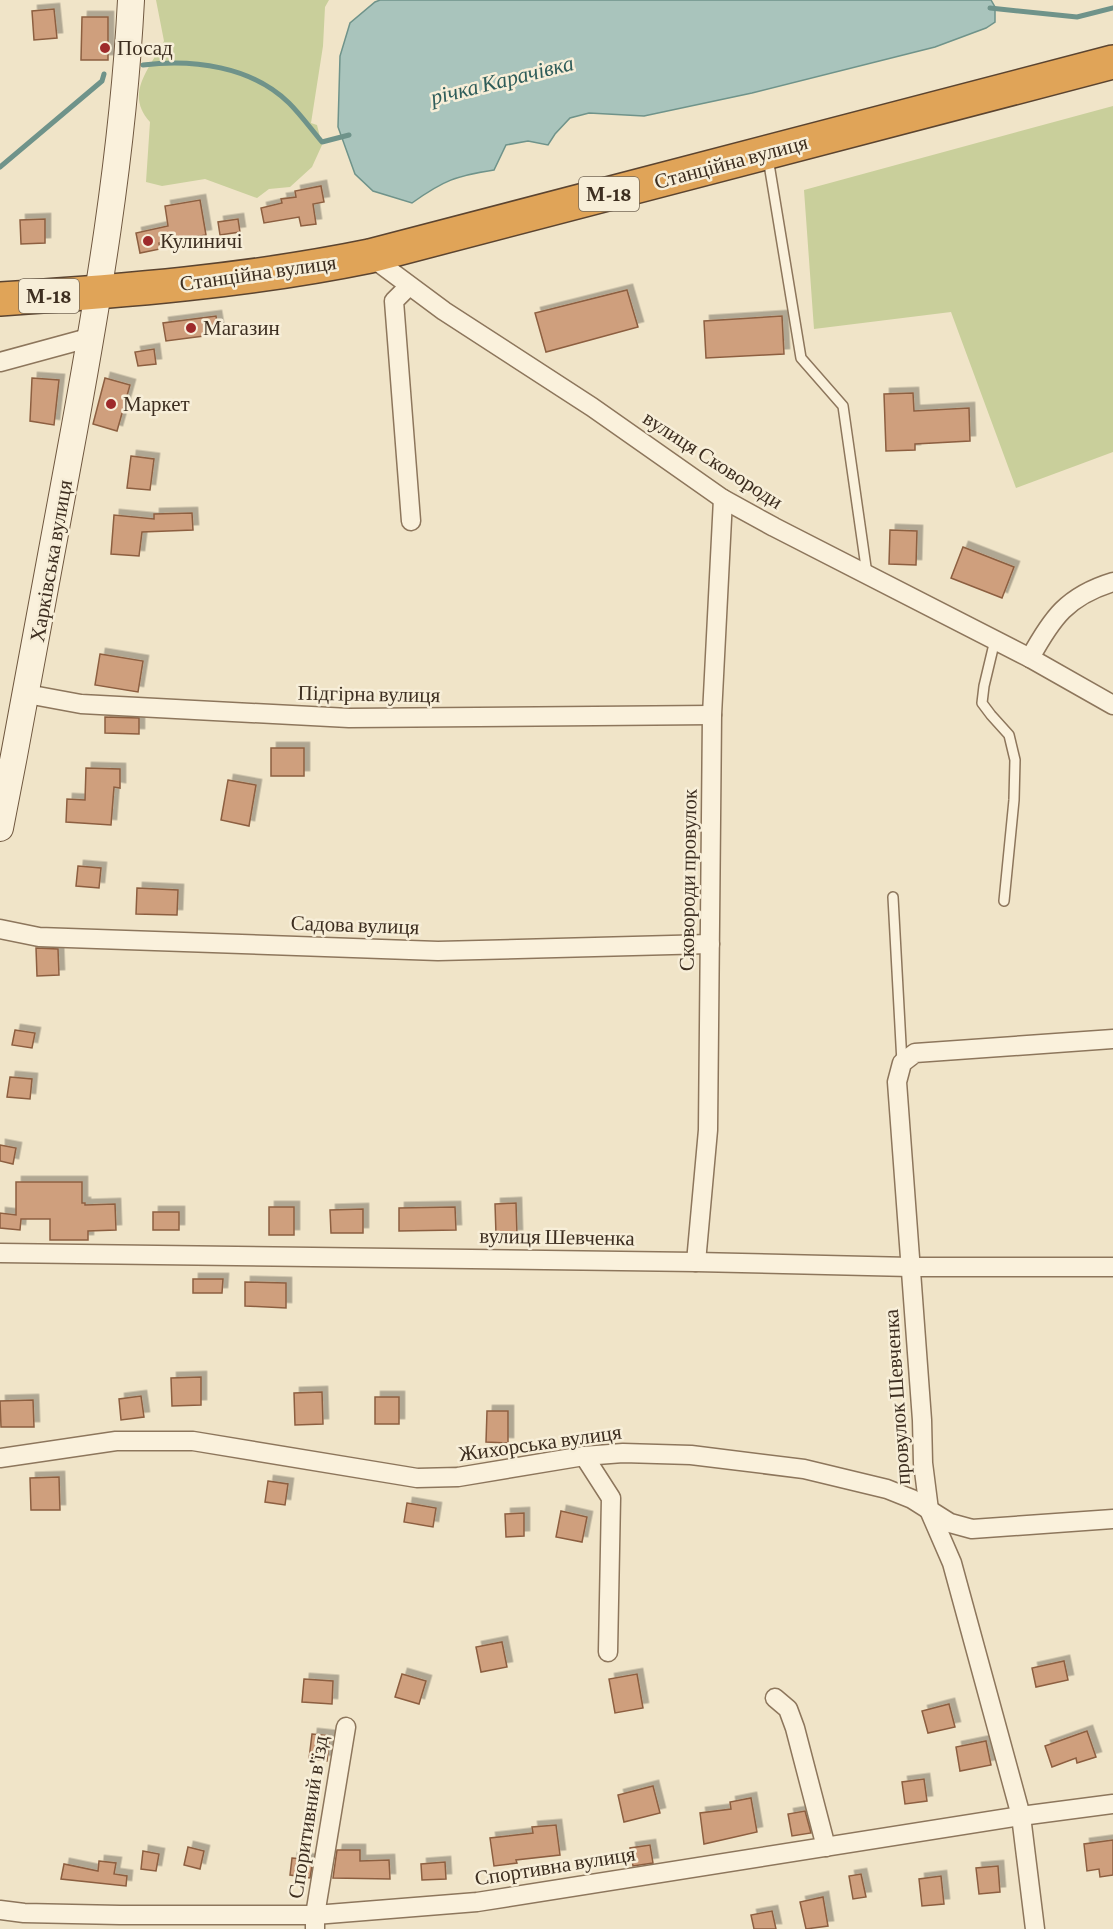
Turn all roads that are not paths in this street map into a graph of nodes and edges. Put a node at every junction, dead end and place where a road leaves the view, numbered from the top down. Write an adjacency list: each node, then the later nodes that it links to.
1 (131, 0): 6 (main road, Харківська вулиця)
2 (1113, 62): 3 (highway, Станційна вулиця / М-18)
3 (767, 153): 4 (highway, Станційна вулиця / М-18); 12 (lane)
4 (370, 256): 5 (street, вулиця Сковороди); 6 (highway, Станційна вулиця / М-18)
5 (409, 286): 10 (street, вулиця Сковороди); 11 (street)
6 (99, 292): 7 (highway, М-18); 8 (main road, Харківська вулиця)
7 (0, 299)
8 (92, 337): 9 (street); 16 (main road, Харківська вулиця)
9 (0, 362)
10 (723, 499): 12 (street, вулиця Сковороди); 18 (street, Сковороди провулок)
11 (411, 520)
12 (867, 575): 14 (street, вулиця Сковороди)
13 (1113, 582): 15 (street)
14 (994, 640): 15 (street, вулиця Сковороди); 21 (lane)
15 (1029, 658): 17 (street, вулиця Сковороди)
16 (27, 694): 18 (street, Підгірна вулиця); 19 (main road, Харківська вулиця)
17 (1113, 705)
18 (712, 715): 23 (street, Сковороди провулок)
19 (0, 828)
20 (892, 897): 25 (lane)
21 (1004, 901)
22 (0, 929): 23 (street, Садова вулиця)
23 (710, 944): 27 (street, Сковороди провулок)
24 (1113, 1039): 25 (street)
25 (902, 1063): 28 (street, провулок Шевченка)
26 (0, 1253): 27 (street, вулиця Шевченка)
27 (696, 1262): 28 (street, вулиця Шевченка)
28 (910, 1267): 29 (street, вулиця Шевченка); 32 (street, провулок Шевченка)
29 (1113, 1267)
30 (584, 1456): 31 (street, Жихорська вулиця); 32 (street, Жихорська вулиця); 34 (street)
31 (0, 1458)
32 (929, 1510): 33 (street, Жихорська вулиця); 38 (street, провулок Шевченка)
33 (1113, 1519)
34 (608, 1652)
35 (775, 1698): 39 (street)
36 (346, 1727): 41 (street, Споритивний в'їзд)
37 (1113, 1804): 38 (street, Спортивна вулиця)
38 (1021, 1816): 39 (street, Спортивна вулиця); 42 (street, провулок Шевченка)
39 (826, 1847): 41 (street, Спортивна вулиця)
40 (0, 1910): 41 (street, Спортивна вулиця)
41 (315, 1922)
42 (1035, 1929)

